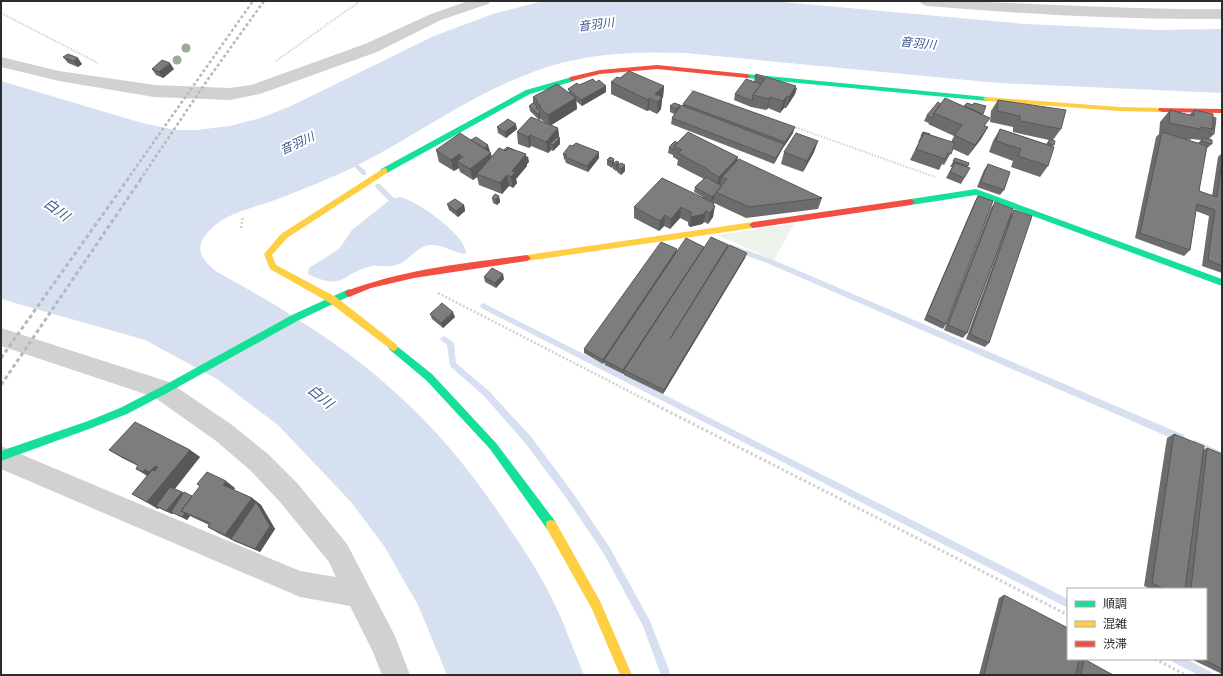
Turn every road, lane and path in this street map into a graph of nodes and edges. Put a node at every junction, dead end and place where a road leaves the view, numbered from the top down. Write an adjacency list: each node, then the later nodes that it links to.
1 (360, 1): 7 (path)
2 (483, 1): 6 (street)
3 (927, 1): 5 (street)
4 (1, 13): 8 (path)
5 (1222, 14)
6 (1, 62)
7 (276, 62)
8 (99, 64)
9 (691, 90): 11 (path)
10 (1222, 111): 16 (street)
11 (939, 179)
12 (243, 216): 13 (path)
13 (241, 228)
14 (405, 276): 15 (street); 16 (street); 21 (path)
15 (1222, 283)
16 (333, 300): 18 (street); 24 (street)
17 (1, 337): 18 (street)
18 (167, 387): 19 (street); 20 (street)
19 (1, 456): 20 (street)
20 (359, 594): 23 (street)
21 (1067, 614)
22 (1157, 660): 25 (path)
23 (396, 675)
24 (626, 675)
25 (1186, 675)

